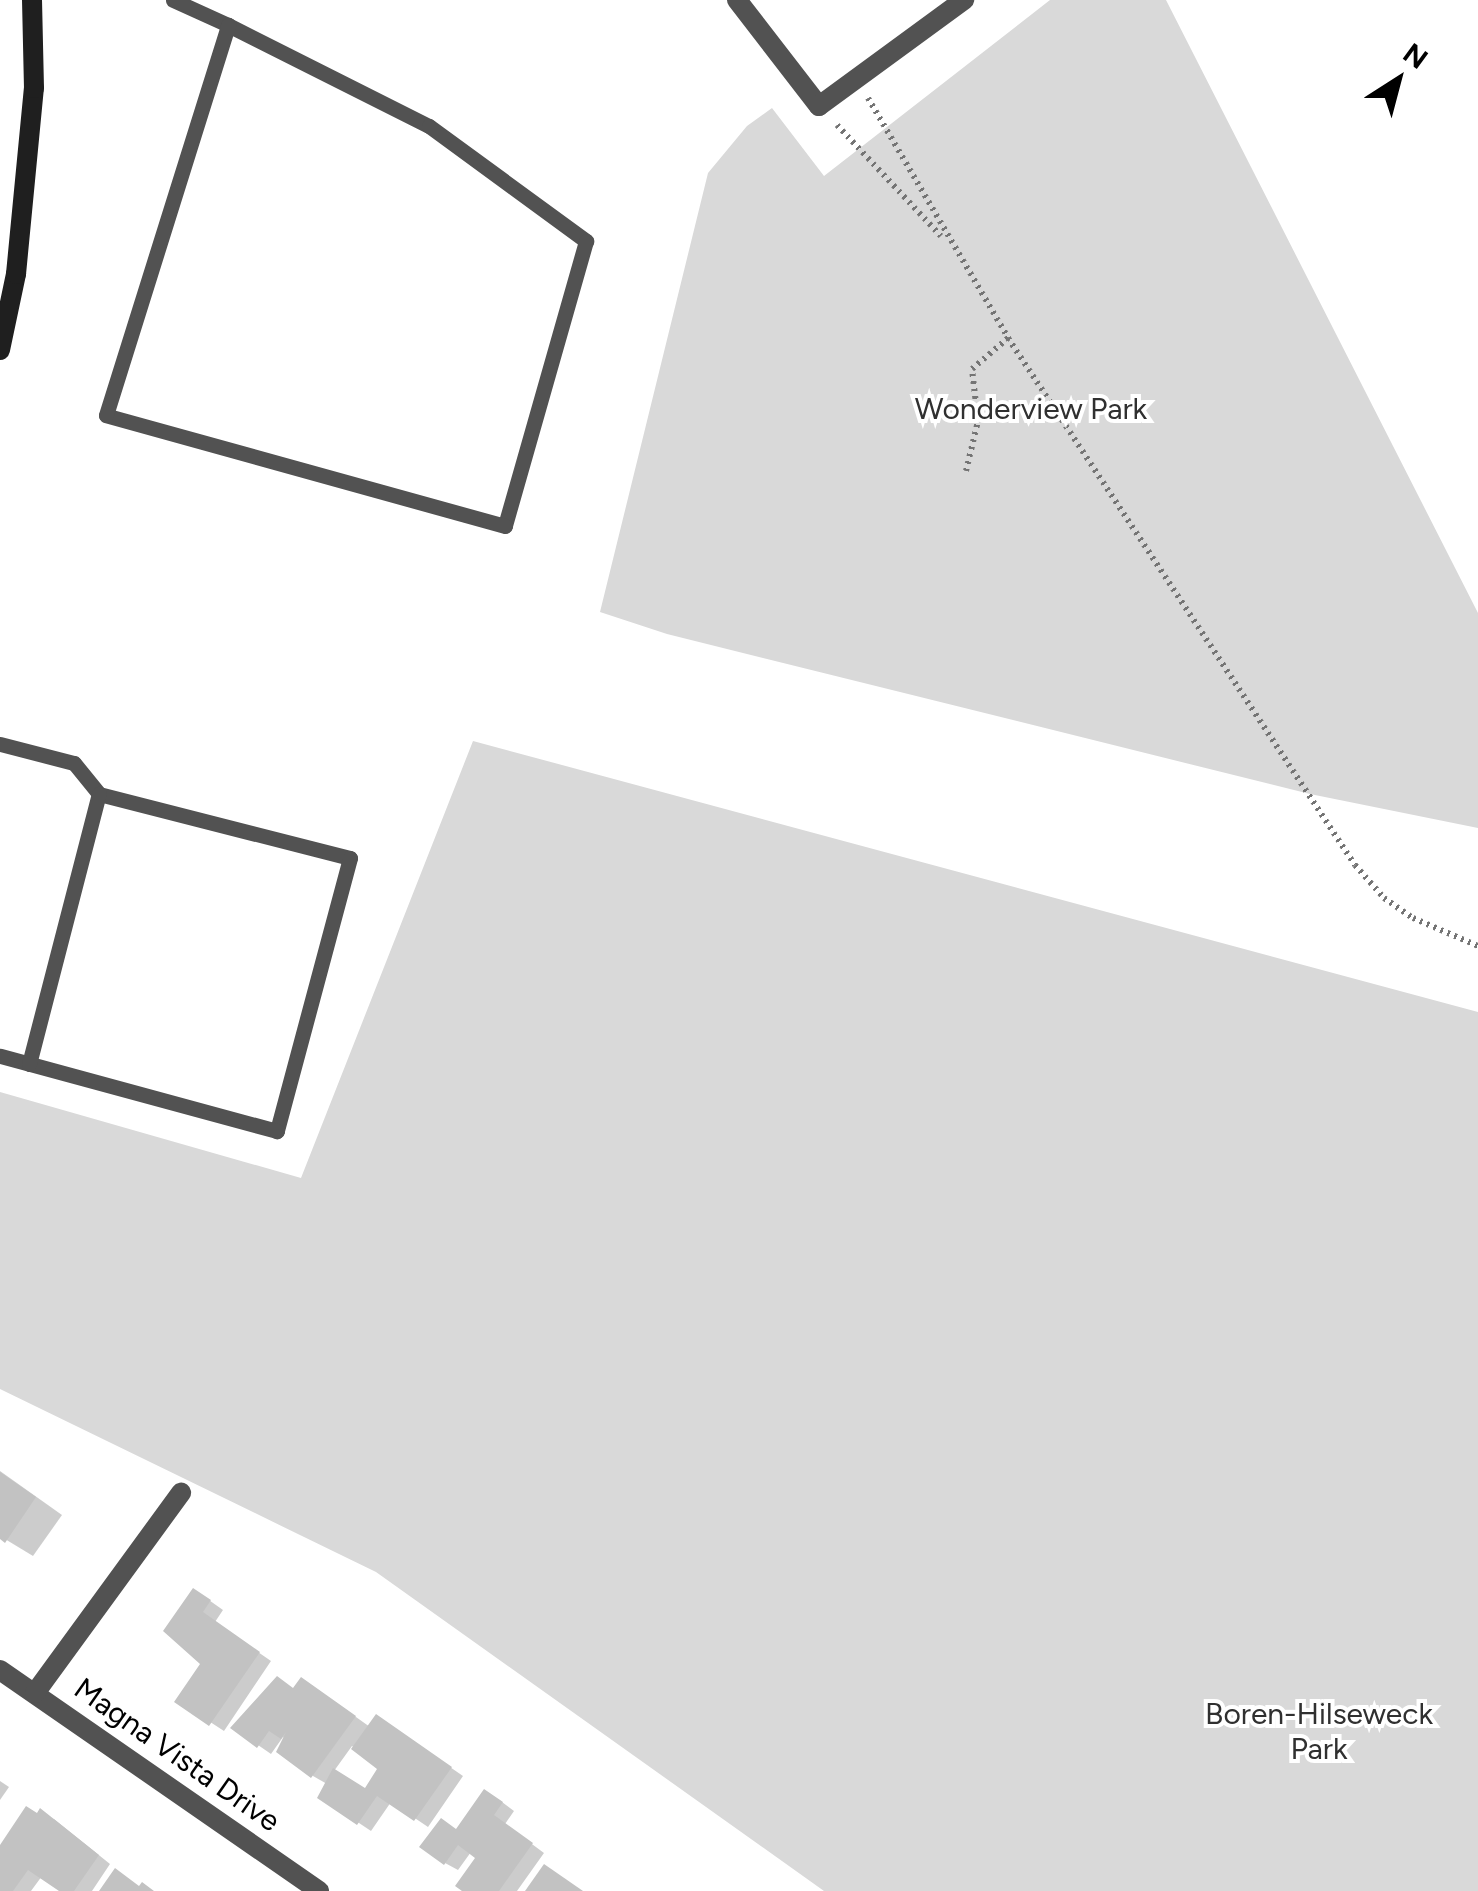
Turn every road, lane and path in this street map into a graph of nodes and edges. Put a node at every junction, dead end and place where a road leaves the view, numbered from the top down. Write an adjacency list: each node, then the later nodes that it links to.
1 (32, 0): 10 (main road)
2 (172, 0): 5 (lane)
3 (737, 0): 7 (street)
4 (964, 0): 6 (street)
5 (228, 26): 5 (lane)
6 (856, 80): 7 (street); 8 (path)
7 (819, 106): 8 (path)
8 (950, 245): 9 (path)
9 (1008, 338): 11 (path); 14 (path)
10 (0, 350)
11 (966, 471)
12 (0, 744): 13 (lane)
13 (99, 794): 16 (lane); 16 (lane)
14 (1478, 946)
15 (0, 1056): 16 (lane)
16 (29, 1064)
17 (180, 1494): 19 (street)
18 (0, 1670): 19 (street, Magna Vista Drive)
19 (34, 1693): 20 (street, Magna Vista Drive)
20 (319, 1891)

